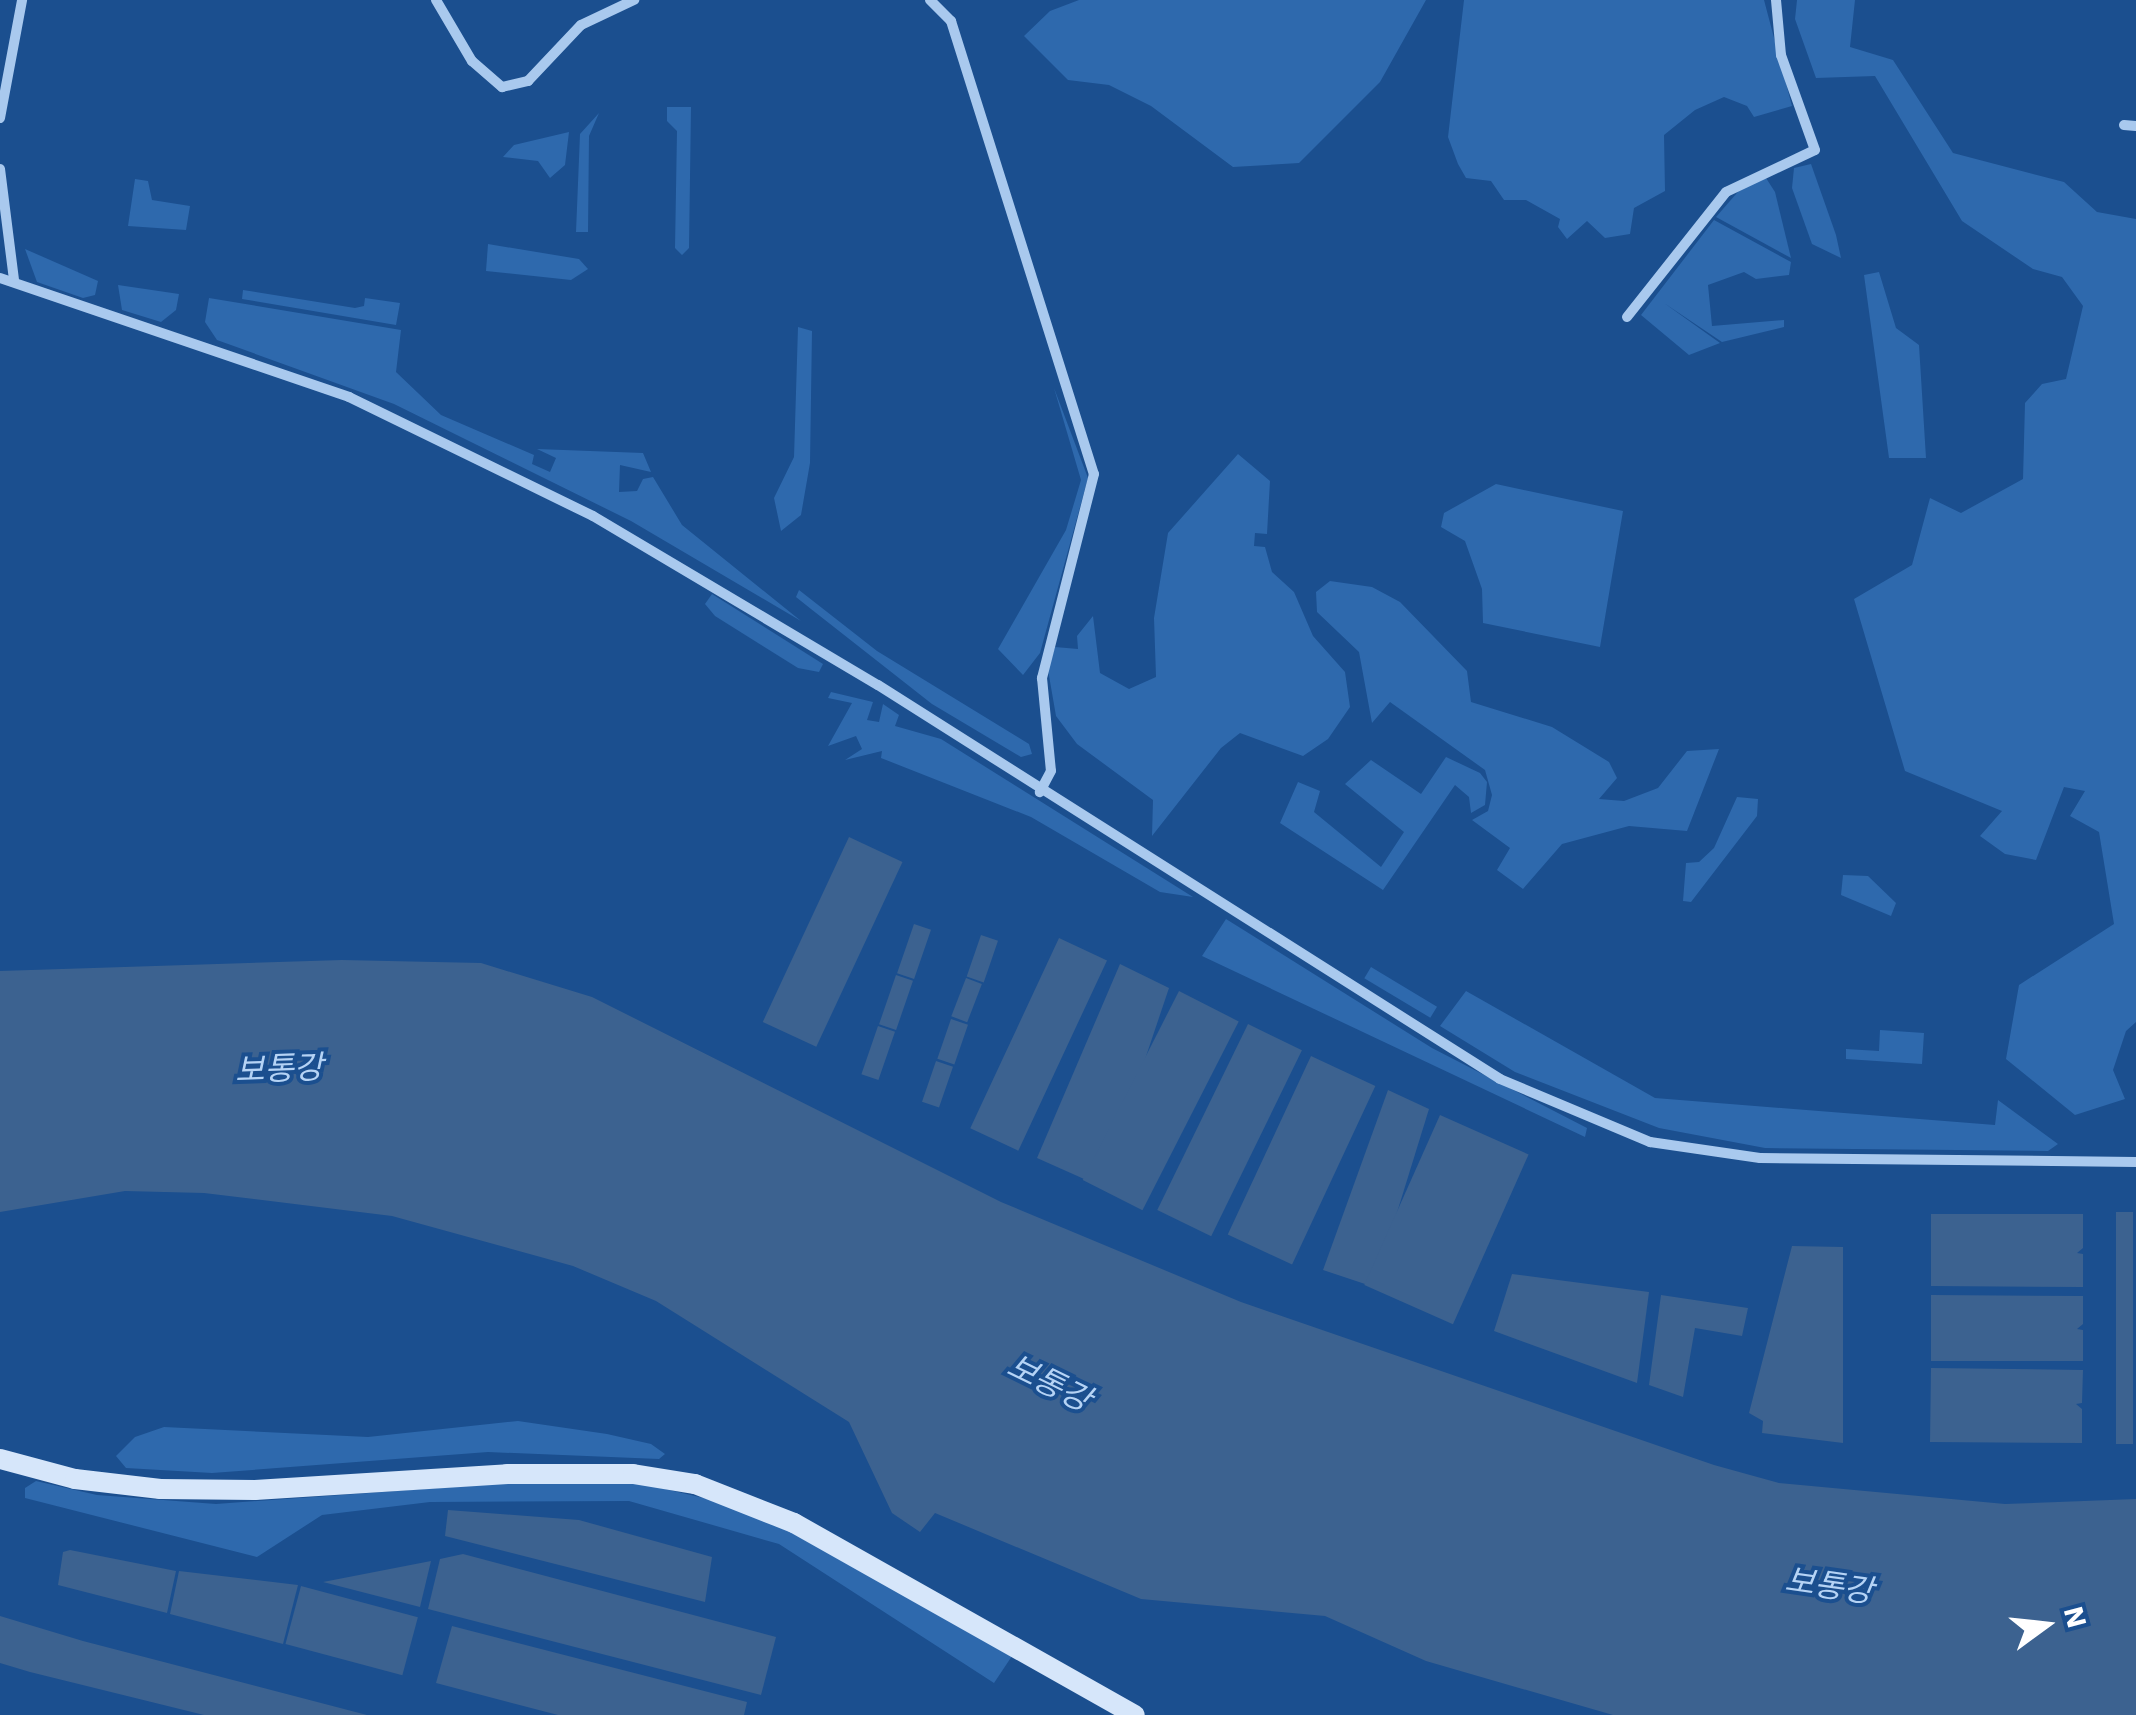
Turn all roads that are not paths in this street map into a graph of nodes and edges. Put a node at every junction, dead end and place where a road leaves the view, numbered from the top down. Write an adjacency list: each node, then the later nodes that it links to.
1 (22, 0): 6 (street)
2 (436, 0): 3 (street)
3 (634, 0)
4 (930, 0): 11 (street)
5 (1776, 0): 10 (street)
6 (0, 118)
7 (0, 170): 9 (street)
8 (0, 278): 9 (street)
9 (14, 280): 11 (street)
10 (1627, 317)
11 (1040, 792): 12 (street)
12 (2136, 1162)
13 (0, 1459): 14 (main road)
14 (1134, 1715)

